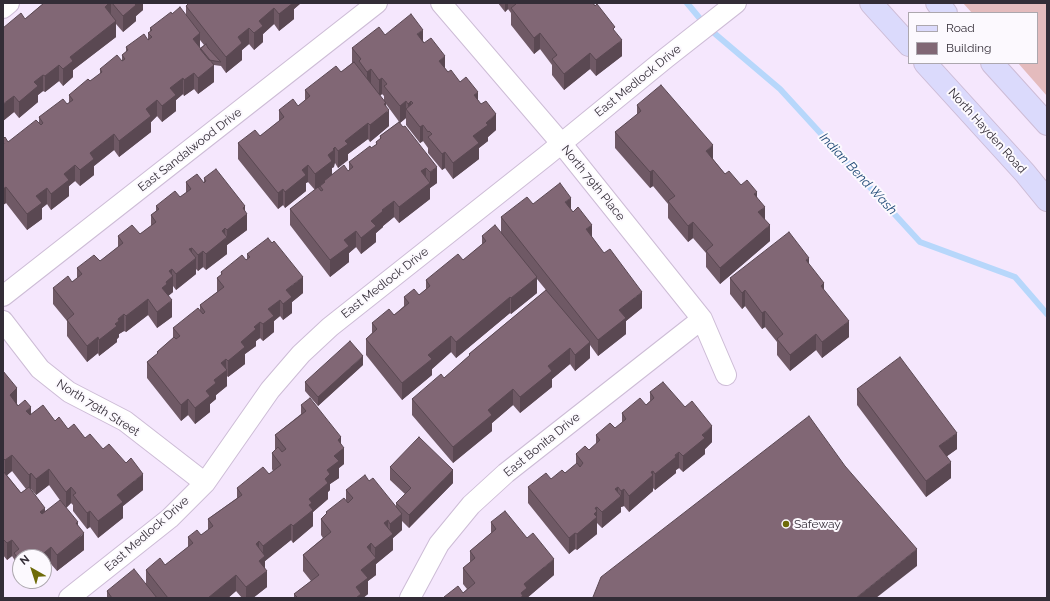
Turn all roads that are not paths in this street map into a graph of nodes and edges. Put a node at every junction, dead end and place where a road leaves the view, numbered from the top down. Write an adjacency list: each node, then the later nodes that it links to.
1 (9, 3): 7 (street)
2 (377, 3): 15 (street, East Sandalwood Drive)
3 (441, 3): 13 (street, North 79th Place)
4 (736, 3): 13 (street, East Medlock Drive)
5 (871, 3): 9 (main road)
6 (937, 3): 8 (main road)
7 (3, 8)
8 (945, 12)
9 (908, 44)
10 (926, 64): 14 (main road, North Hayden Road)
11 (993, 64): 12 (main road)
12 (1047, 124)
13 (561, 143): 16 (street, North 79th Place); 19 (street, East Medlock Drive)
14 (1047, 200)
15 (3, 296)
16 (702, 318): 18 (street, North 79th Place); 21 (street, East Bonita Drive)
17 (3, 321): 19 (street, North 79th Street)
18 (726, 375)
19 (204, 483): 20 (street, East Medlock Drive)
20 (69, 598)
21 (410, 598)

